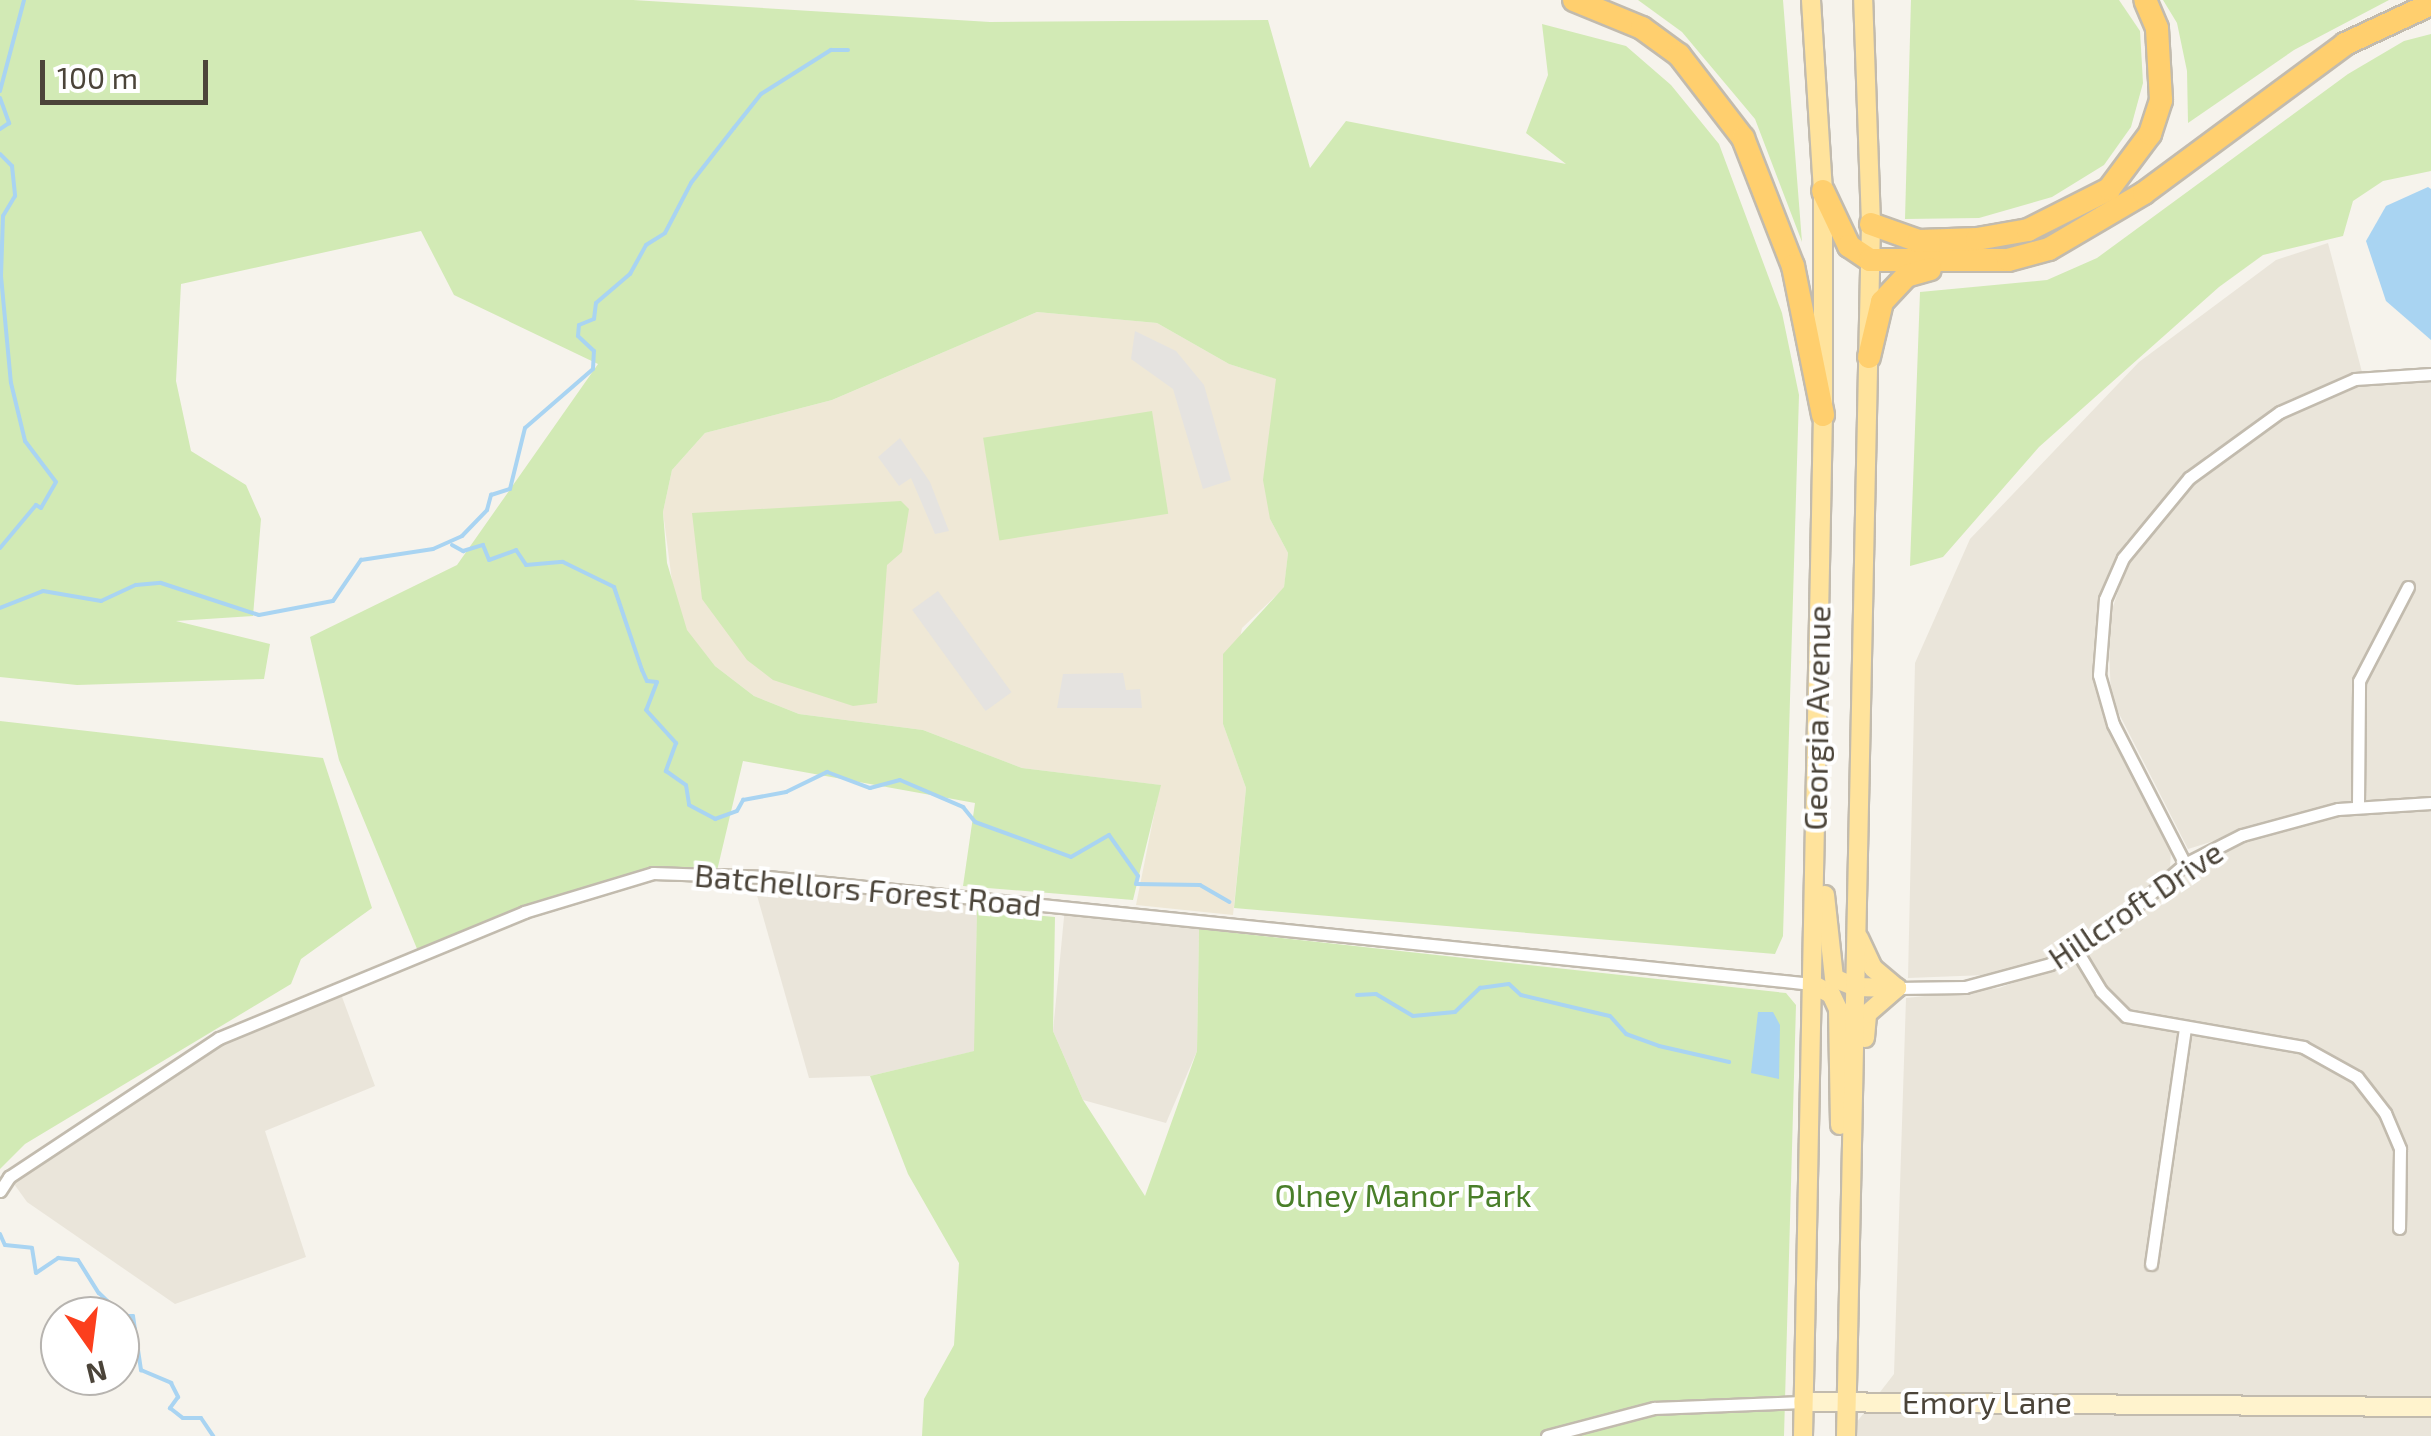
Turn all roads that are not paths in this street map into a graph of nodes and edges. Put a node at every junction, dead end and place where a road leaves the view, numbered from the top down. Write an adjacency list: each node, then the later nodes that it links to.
1 (1574, 0): 12 (highway)
2 (1811, 0): 6 (main road, Georgia Avenue)
3 (1862, 0): 7 (main road, Georgia Avenue)
4 (2144, 0): 7 (highway)
5 (2431, 4): 9 (highway)
6 (1823, 192): 8 (highway); 12 (main road, Georgia Avenue)
7 (1871, 224): 8 (main road, Georgia Avenue)
8 (1870, 260): 9 (highway); 10 (main road, Georgia Avenue)
9 (1963, 262): 10 (highway)
10 (1868, 357): 18 (main road, Georgia Avenue)
11 (2431, 374): 17 (street)
12 (1823, 415): 14 (main road, Georgia Avenue)
13 (2408, 586): 16 (street)
14 (1816, 779): 20 (main road, Georgia Avenue); 21 (main road)
15 (2431, 802): 16 (street, Hillcroft Drive)
16 (2358, 806): 17 (street, Hillcroft Drive)
17 (2185, 864): 19 (street, Hillcroft Drive)
18 (1856, 928): 21 (main road, Georgia Avenue); 22 (main road)
19 (2077, 951): 22 (street, Hillcroft Drive); 23 (street)
20 (1812, 984): 25 (main road); 26 (street, Batchellors Forest Road); 29 (main road, Georgia Avenue)
21 (1855, 987): 22 (main road); 24 (main road, Georgia Avenue)
22 (1897, 988): 24 (main road)
23 (2185, 1029): 27 (street); 28 (street)
24 (1852, 1098): 25 (main road, Georgia Avenue)
25 (1851, 1162): 30 (main road, Georgia Avenue)
26 (0, 1191)
27 (2399, 1228)
28 (2151, 1264)
29 (1804, 1402): 30 (street, Emory Lane); 32 (street, Emory Lane); 33 (main road, Georgia Avenue)
30 (1847, 1402): 31 (street, Emory Lane); 34 (main road, Georgia Avenue)
31 (2431, 1407)
32 (1548, 1436)
33 (1803, 1436)
34 (1846, 1436)

